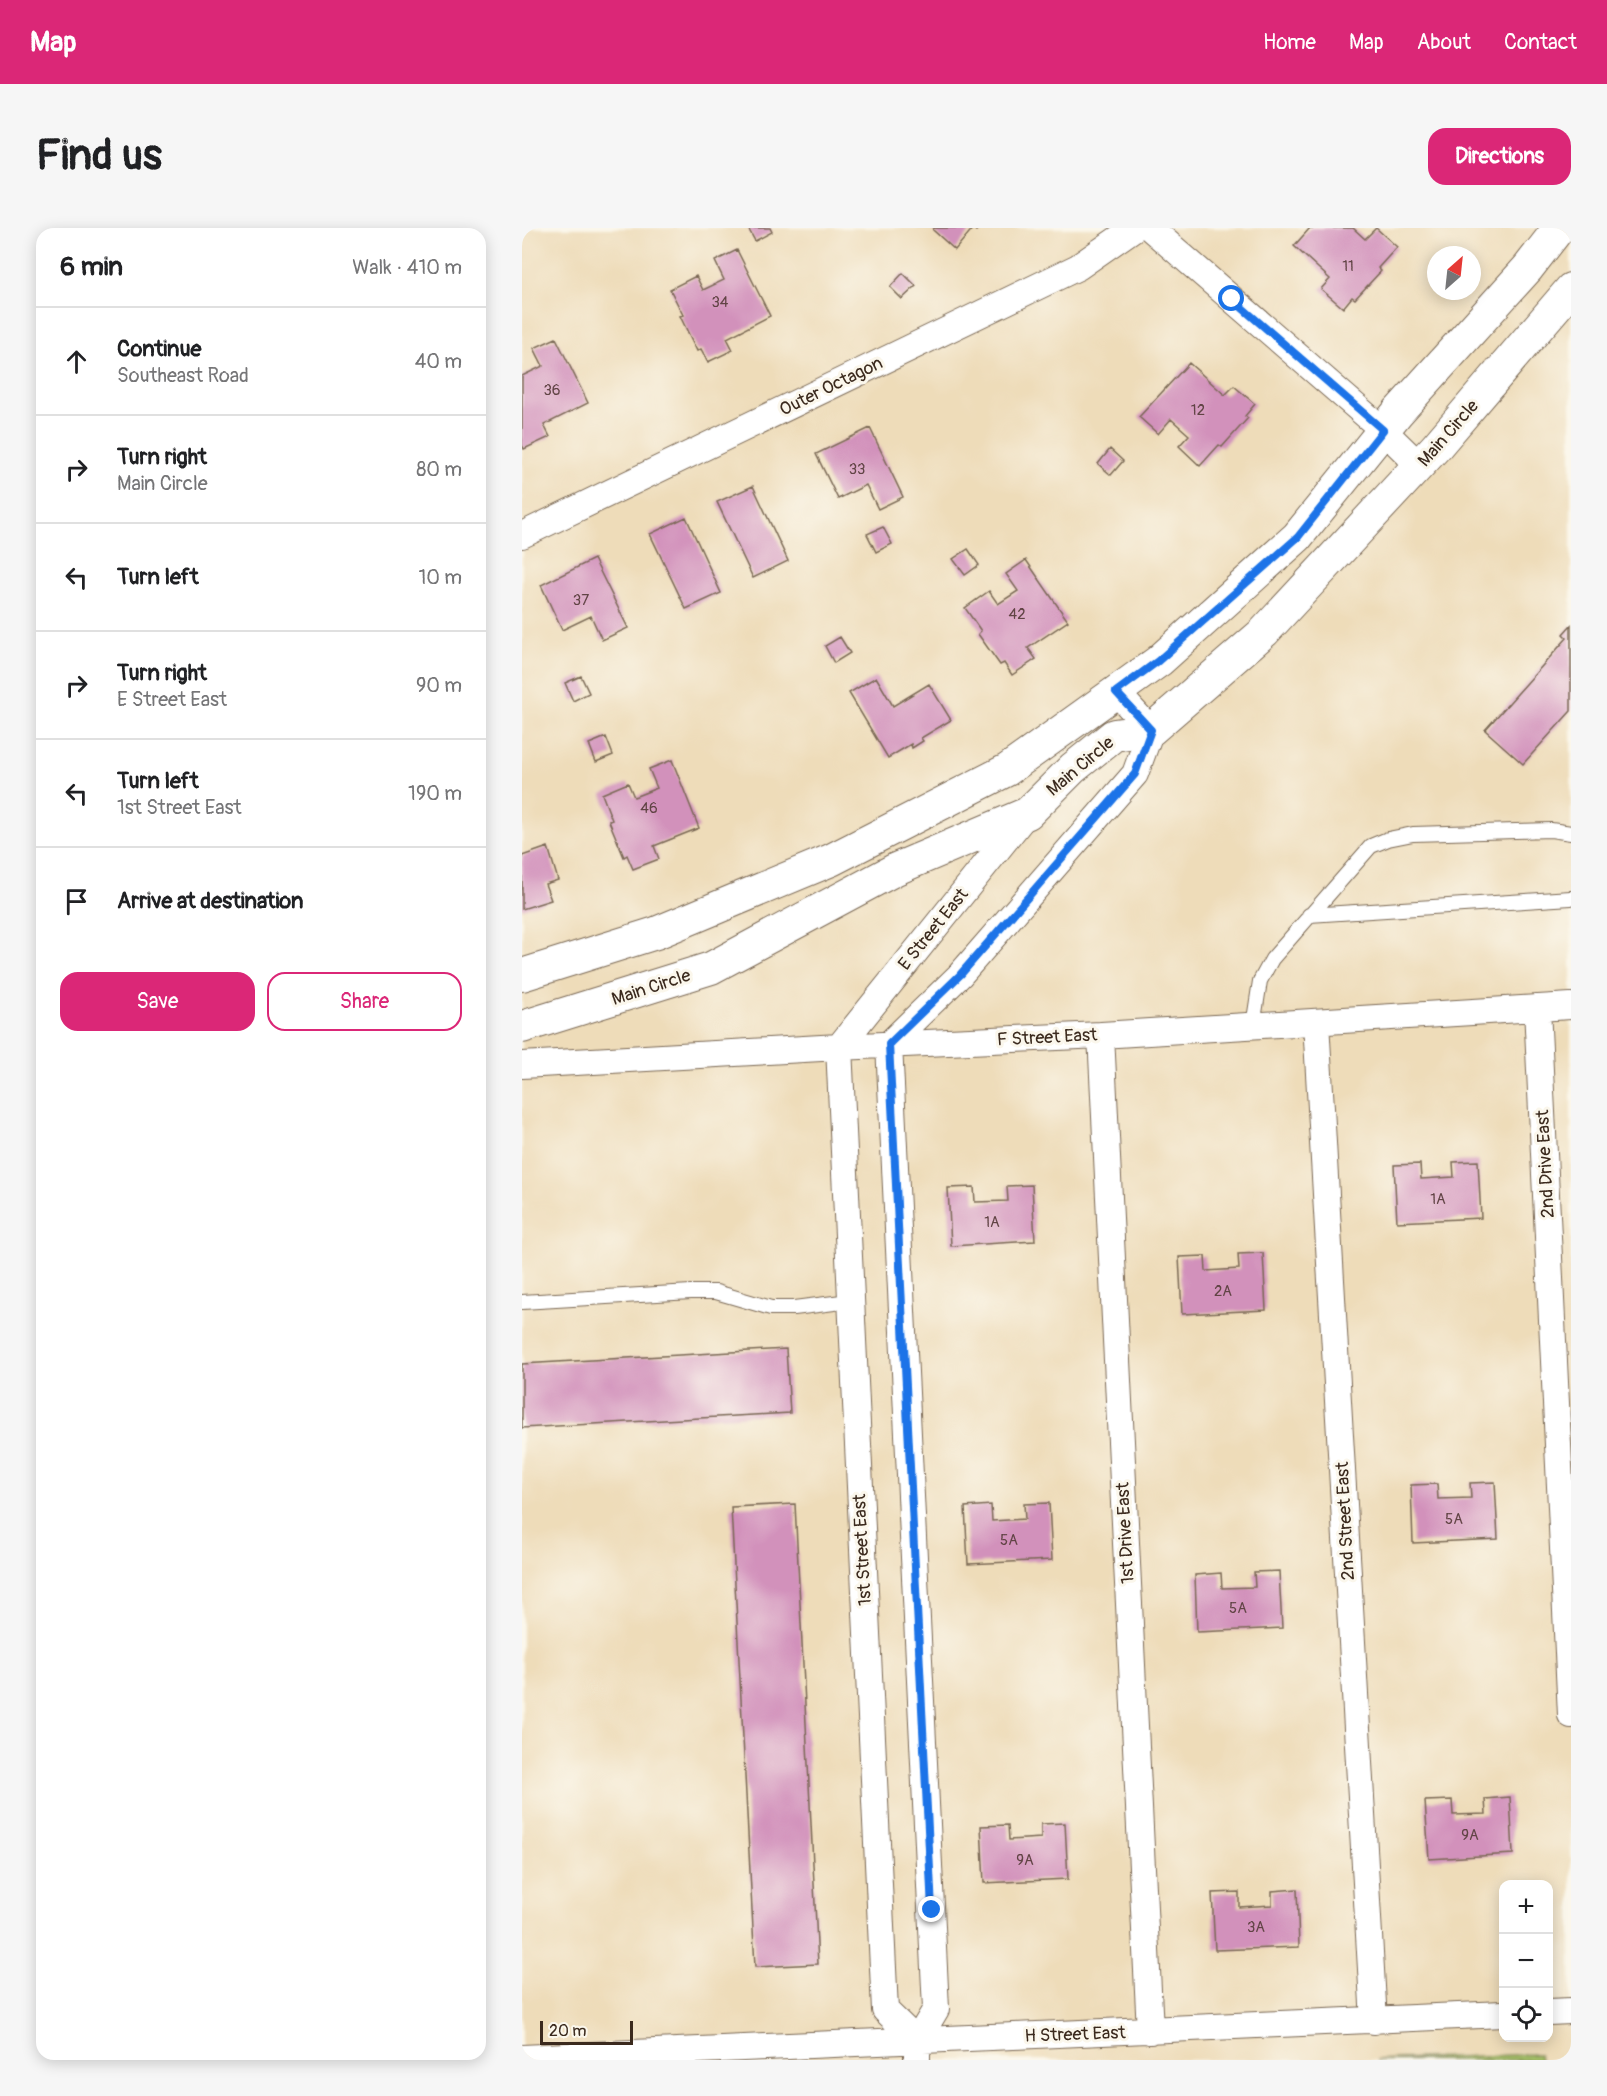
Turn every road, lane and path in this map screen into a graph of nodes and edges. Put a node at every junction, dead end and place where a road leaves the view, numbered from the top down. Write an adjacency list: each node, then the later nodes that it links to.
1 (1134, 228): 7 (street, Outer Octagon)
2 (1150, 228): 5 (street)
3 (1559, 228): 5 (street, Main Circle)
4 (1571, 289): 6 (street, Main Circle)
5 (1383, 430): 6 (street); 8 (street, Main Circle)
6 (1419, 465): 9 (street, Main Circle)
7 (522, 535)
8 (1116, 692): 9 (street); 14 (street, Main Circle)
9 (1151, 730): 10 (street, Main Circle); 21 (street)
10 (1028, 813): 19 (street, Main Circle); 22 (street, E Street East)
11 (1571, 833): 13 (lane)
12 (1571, 898): 13 (lane)
13 (1309, 915): 18 (lane)
14 (522, 975)
15 (1571, 1006): 16 (street, F Street East)
16 (1537, 1008): 17 (street, F Street East); 26 (street, 2nd Drive East)
17 (1316, 1022): 18 (street, F Street East); 30 (street, 2nd Street East)
18 (1253, 1026): 20 (street, F Street East)
19 (522, 1028)
20 (1101, 1035): 21 (street, F Street East); 31 (street, 1st Drive East)
21 (889, 1044): 22 (street, F Street East); 32 (street)
22 (839, 1047): 23 (street, F Street East); 24 (street, 1st Street East)
23 (522, 1065)
24 (850, 1301): 25 (lane); 32 (street, 1st Street East)
25 (522, 1302)
26 (1571, 1715)
27 (1571, 2011): 28 (street)
28 (1553, 2012)
29 (1499, 2014): 30 (street, H Street East)
30 (1374, 2020): 31 (street, H Street East)
31 (1150, 2031): 32 (street, H Street East)
32 (917, 2050): 33 (street, H Street East)
33 (522, 2058)

